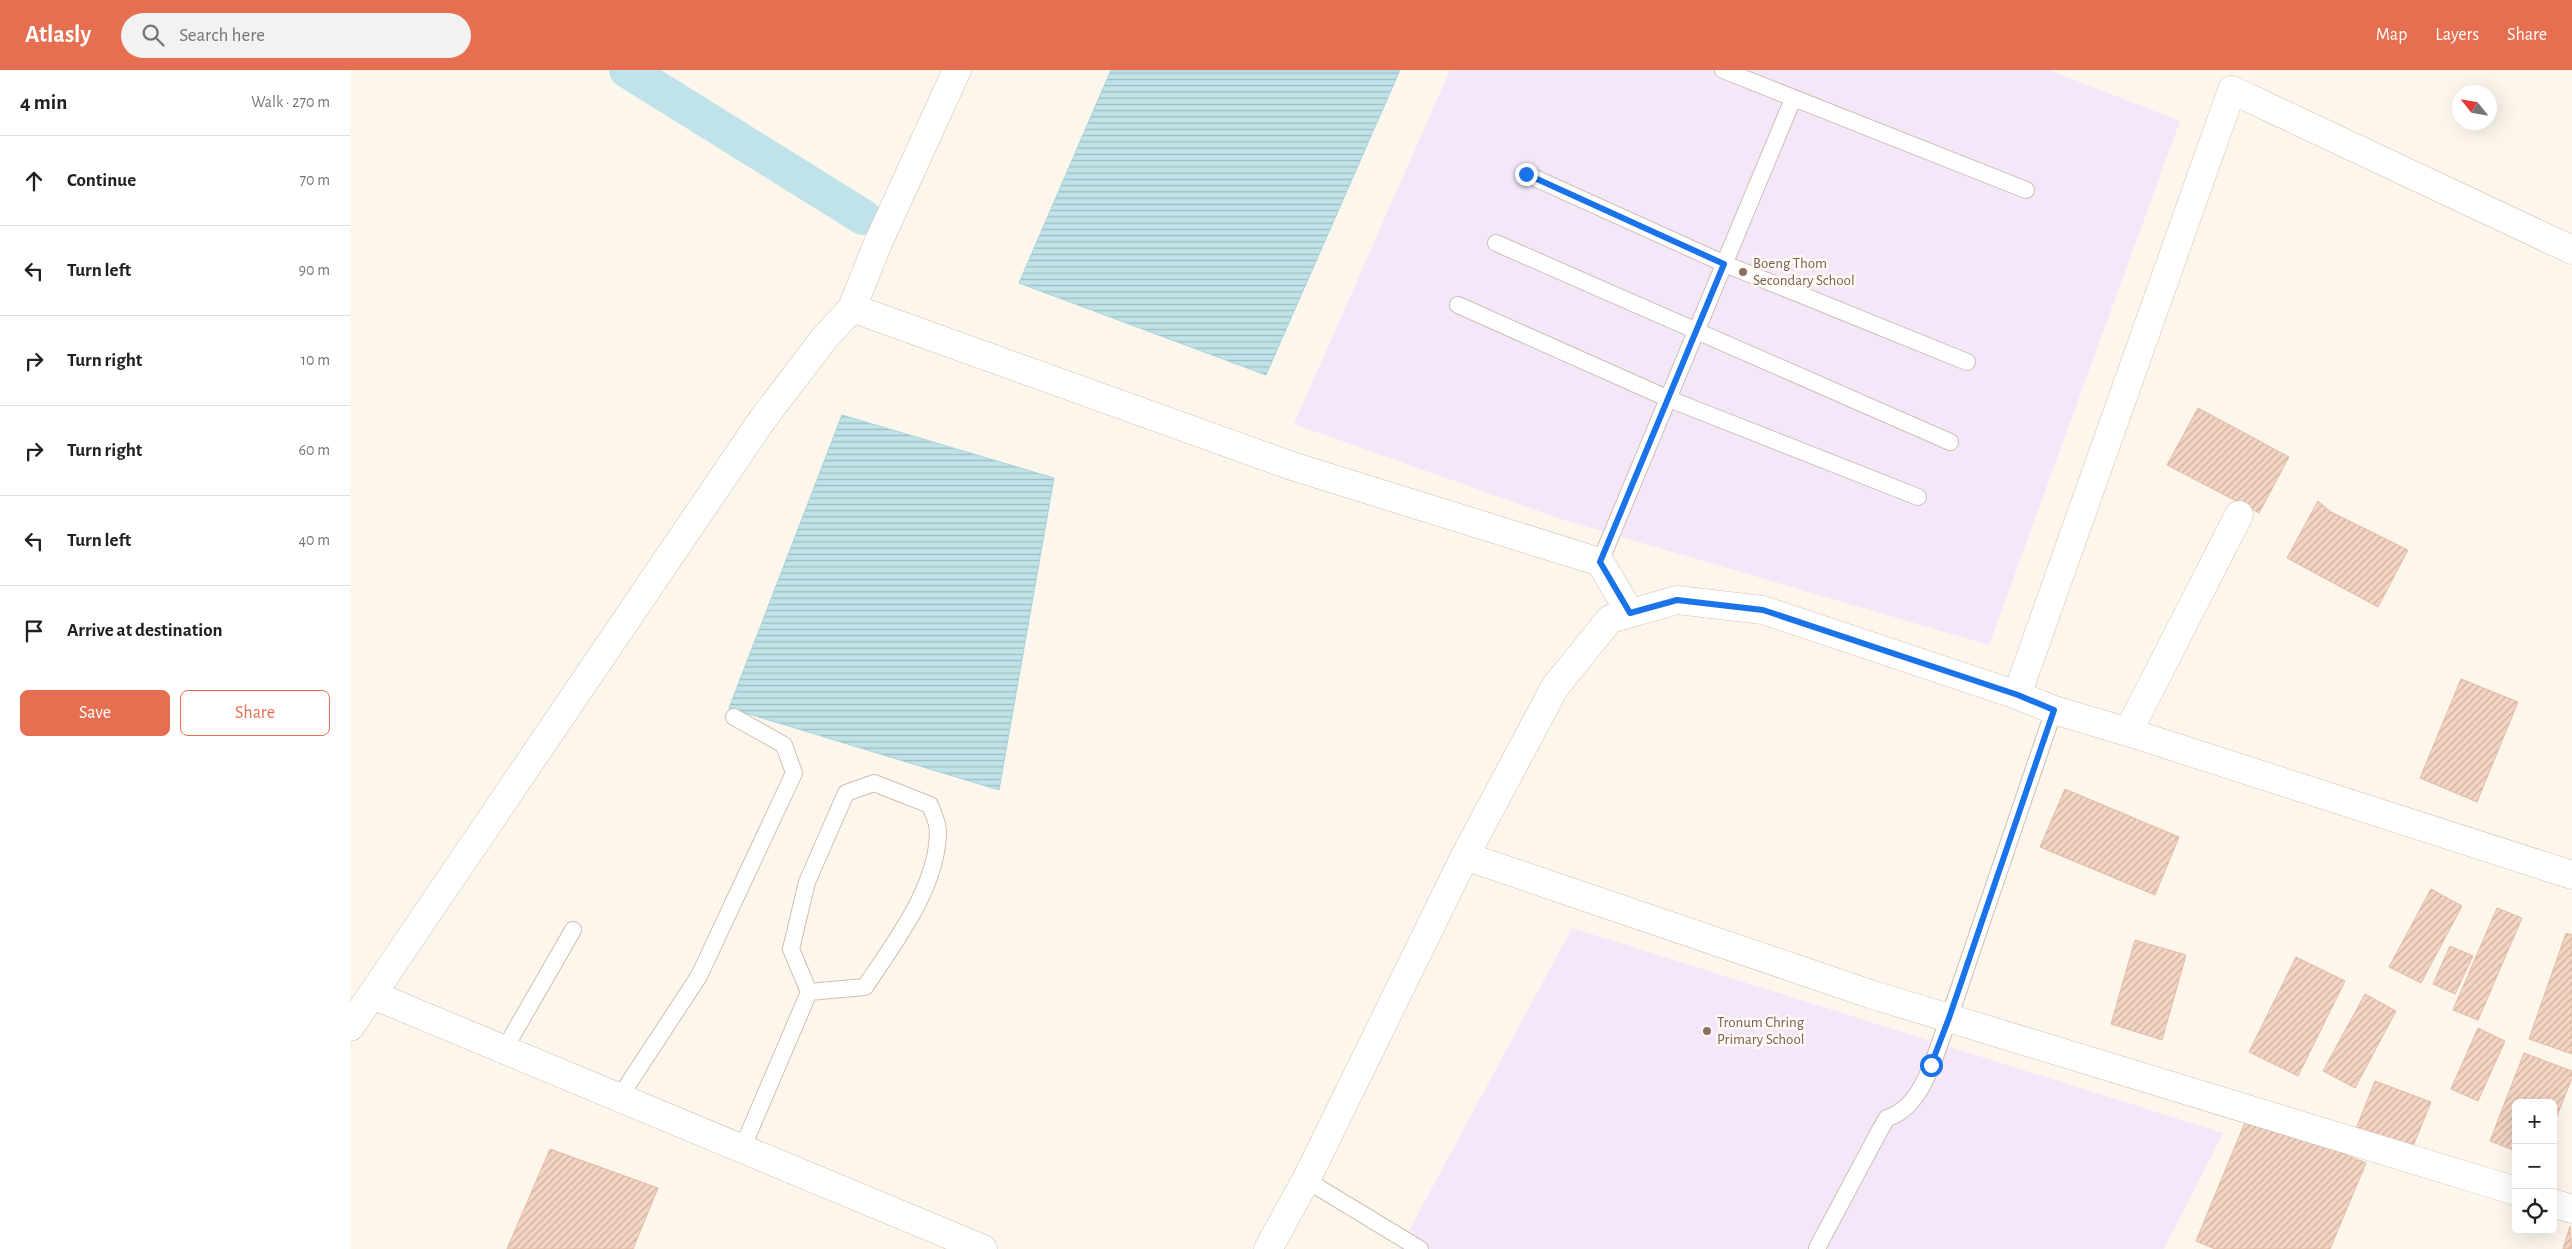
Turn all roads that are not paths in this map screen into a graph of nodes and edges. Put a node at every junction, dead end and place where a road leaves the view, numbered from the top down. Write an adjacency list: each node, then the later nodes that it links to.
1 (958, 70): 11 (street)
2 (1723, 70): 4 (lane)
3 (2235, 80): 8 (street); 20 (street)
4 (1793, 99): 6 (lane); 9 (lane)
5 (1526, 174): 9 (lane)
6 (2026, 190)
7 (1496, 243): 12 (lane)
8 (2572, 250)
9 (1724, 264): 12 (lane); 13 (lane)
10 (1458, 305): 14 (lane)
11 (852, 308): 18 (street); 28 (street)
12 (1697, 330): 14 (lane); 15 (lane)
13 (1967, 362)
14 (1669, 399): 16 (lane); 18 (lane)
15 (1950, 442)
16 (1918, 497)
17 (2239, 515): 23 (street)
18 (1600, 562): 19 (street)
19 (1630, 613): 20 (street); 24 (street)
20 (2018, 695): 21 (street)
21 (2054, 710): 23 (street); 29 (lane)
22 (734, 717): 32 (lane)
23 (2128, 732): 25 (street)
24 (1465, 856): 29 (street); 34 (street)
25 (2572, 876)
26 (573, 930): 31 (lane)
27 (809, 992): 27 (lane); 33 (lane)
28 (373, 994): 30 (street); 31 (street)
29 (1949, 1018): 35 (street); 38 (lane)
30 (350, 1027)
31 (504, 1050): 32 (street)
32 (619, 1098): 33 (street)
33 (742, 1149): 39 (street)
34 (1306, 1180): 40 (street); 41 (lane)
35 (2512, 1190)
36 (2557, 1204): 37 (street)
37 (2572, 1209)
38 (1817, 1248)
39 (983, 1249)
40 (1268, 1249)
41 (1420, 1249)

